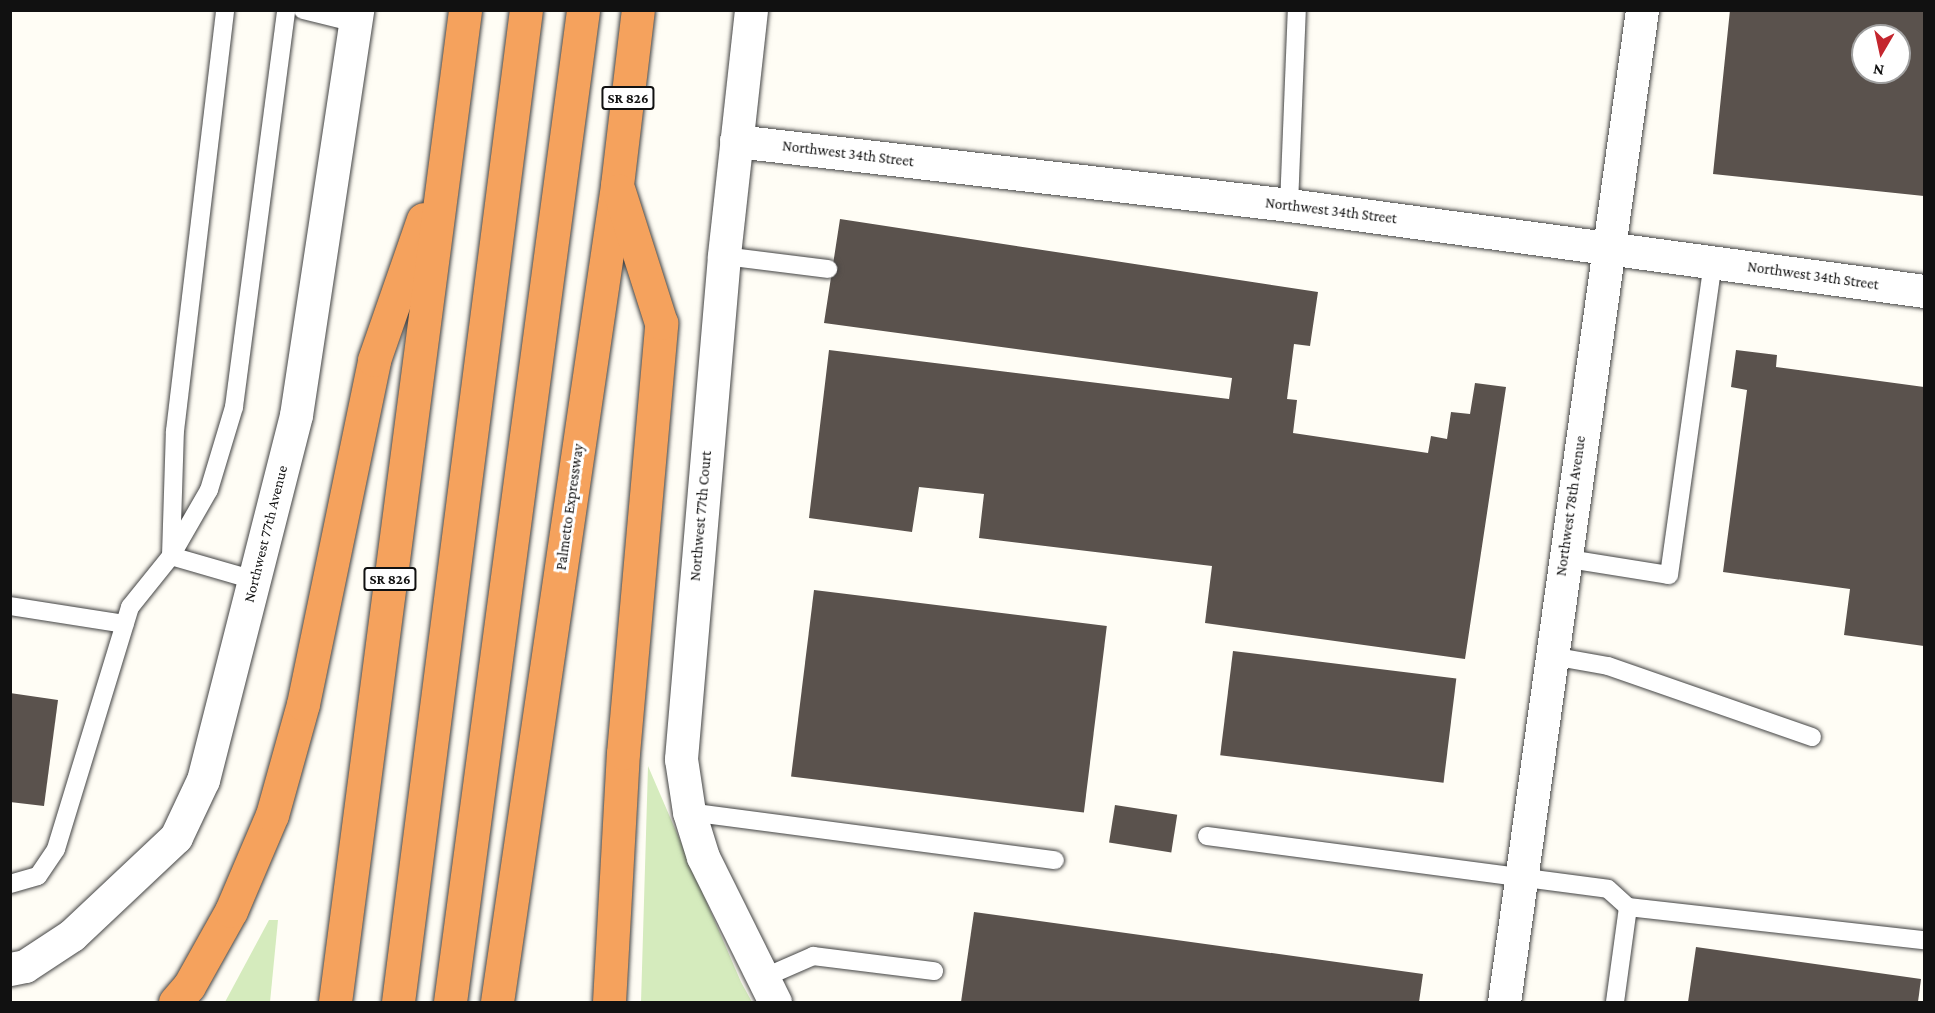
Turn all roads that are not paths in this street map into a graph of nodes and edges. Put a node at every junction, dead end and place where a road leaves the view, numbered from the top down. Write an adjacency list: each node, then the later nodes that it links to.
1 (225, 10): 21 (lane)
2 (286, 10): 21 (lane)
3 (303, 10): 11 (lane)
4 (465, 10): 13 (highway, SR 826)
5 (526, 10): 40 (highway)
6 (584, 10): 41 (highway)
7 (638, 10): 14 (highway, Palmetto Expressway / SR 826)
8 (751, 10): 12 (street, Northwest 77th Court)
9 (1297, 10): 15 (lane)
10 (1642, 10): 16 (street, Northwest 78th Avenue)
11 (357, 17): 23 (street, Northwest 77th Avenue)
12 (736, 141): 15 (street, Northwest 34th Street); 17 (street, Northwest 77th Court)
13 (445, 155): 38 (highway); 39 (highway, SR 826)
14 (617, 184): 42 (highway, Palmetto Expressway / SR 826); 43 (highway)
15 (1289, 206): 16 (street, Northwest 34th Street)
16 (1611, 248): 18 (street, Northwest 34th Street); 22 (street, Northwest 78th Avenue)
17 (724, 256): 19 (lane); 28 (street, Northwest 77th Court)
18 (1713, 262): 20 (street, Northwest 34th Street); 22 (lane)
19 (828, 269)
20 (1924, 291)
21 (171, 556): 23 (lane); 25 (lane)
22 (1563, 558): 26 (street, Northwest 78th Avenue)
23 (254, 580): 35 (street, Northwest 77th Avenue)
24 (10, 606): 25 (lane)
25 (125, 624): 32 (lane)
26 (1552, 656): 27 (lane); 31 (street, Northwest 78th Avenue)
27 (1812, 737)
28 (689, 812): 30 (lane); 37 (street, Northwest 77th Court)
29 (1207, 836): 31 (lane)
30 (1055, 860)
31 (1521, 878): 33 (lane); 44 (street, Northwest 78th Avenue)
32 (10, 885)
33 (1628, 907): 34 (lane); 45 (lane)
34 (1924, 940)
35 (10, 969)
36 (934, 971): 37 (lane)
37 (769, 990)
38 (175, 1002)
39 (334, 1002)
40 (398, 1002)
41 (450, 1002)
42 (497, 1002)
43 (609, 1002)
44 (1504, 1002)
45 (1615, 1002)

